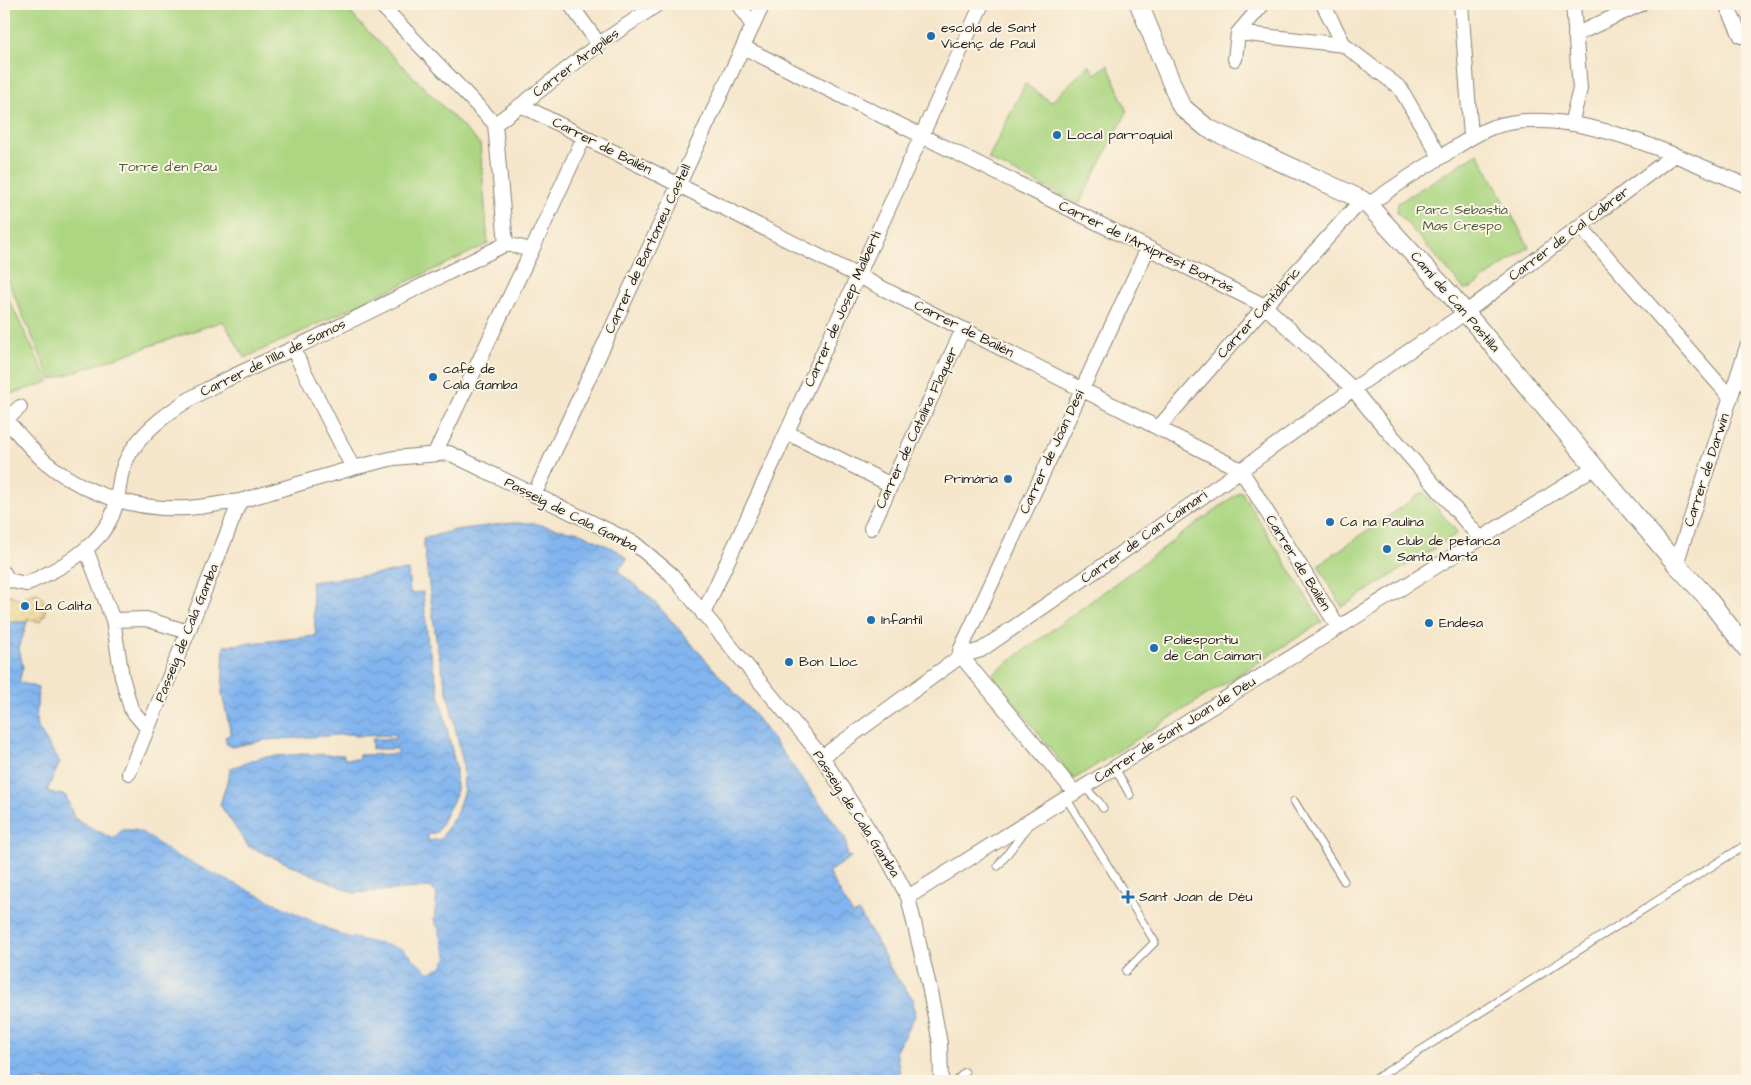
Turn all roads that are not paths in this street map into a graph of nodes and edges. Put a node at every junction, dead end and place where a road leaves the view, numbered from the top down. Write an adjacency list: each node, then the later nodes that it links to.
1 (380, 4): 23 (street)
2 (570, 4): 18 (street)
3 (658, 4): 18 (street, Carrer Arapiles)
4 (738, 4): 14 (street)
5 (763, 4): 14 (street, Carrer de Bartomeu Castell)
6 (982, 4): 25 (street, Carrer de Josep Malberti)
7 (1139, 4): 32 (street, Camí de Can Pastilla)
8 (1263, 4): 15 (street)
9 (1323, 4): 19 (street)
10 (1461, 4): 27 (street)
11 (1573, 4): 16 (street)
12 (1641, 4): 16 (street)
13 (1726, 4): 17 (street)
14 (752, 26): 20 (street, Carrer de Bartomeu Castell)
15 (1238, 33): 19 (street); 21 (street)
16 (1575, 34): 24 (street)
17 (1742, 36)
18 (599, 44): 22 (street, Carrer Arapiles)
19 (1344, 45): 29 (street)
20 (743, 47): 25 (street, Carrer de l'Arxiprest Borràs); 30 (street, Carrer de Bartomeu Castell)
21 (1235, 59)
22 (521, 105): 23 (street, Carrer Arapiles); 26 (street, Carrer de Bailén)
23 (495, 124): 34 (street)
24 (1571, 124): 27 (street, Carrer Cantàbric); 28 (street, Carrer Cantàbric)
25 (921, 135): 35 (street, Carrer de l'Arxiprest Borràs); 37 (street, Carrer de Josep Malberti)
26 (584, 137): 30 (street, Carrer de Bailén); 36 (street)
27 (1472, 137): 29 (street, Carrer Cantàbric)
28 (1674, 154): 31 (street, Carrer Cantàbric); 33 (street, Carrer de Cal Cabrer)
29 (1440, 157): 32 (street, Carrer Cantàbric)
30 (678, 185): 37 (street, Carrer de Bailén); 54 (street, Carrer de Bartomeu Castell)
31 (1747, 186)
32 (1365, 202): 38 (street, Carrer Cantàbric); 39 (street, Camí de Can Pastilla)
33 (1580, 226): 39 (street, Carrer de Cal Cabrer); 45 (street)
34 (506, 244): 36 (street); 42 (street, Carrer de l'Illa de Samos)
35 (1148, 248): 38 (street, Carrer de l'Arxiprest Borràs); 43 (street, Carrer de Joan Desí)
36 (532, 250): 49 (street)
37 (857, 275): 40 (street, Carrer de Bailén); 48 (street, Carrer de Josep Malberti)
38 (1265, 306): 44 (street, Carrer de l'Arxiprest Borràs); 47 (street, Carrer Cantàbric)
39 (1465, 313): 44 (street, Carrer de Can Caimari); 50 (street, Camí de Can Pastilla)
40 (963, 329): 43 (street, Carrer de Bailén); 53 (street, Carrer de Catalina Flaquer)
41 (1747, 347): 45 (street, Carrer de Darwin)
42 (293, 349): 51 (street); 55 (street, Carrer de l'Illa de Samos)
43 (1081, 389): 47 (street, Carrer de Bailén); 67 (street, Carrer de Joan Desí)
44 (1353, 389): 52 (street, Carrer de Can Caimari); 58 (street, Carrer de l'Arxiprest Borràs)
45 (1731, 398): 60 (street, Carrer de Darwin)
46 (20, 407): 55 (street)
47 (1158, 428): 52 (street, Carrer de Bailén)
48 (788, 433): 53 (street); 62 (street, Carrer de Josep Malberti)
49 (435, 453): 51 (street, Passeig de Cala Gamba); 54 (street, Passeig de Cala Gamba)
50 (1595, 467): 58 (street, Carrer de Sant Joan de Déu); 60 (street, Camí de Can Pastilla)
51 (353, 468): 56 (street, Passeig de Cala Gamba)
52 (1241, 470): 64 (street, Carrer de Bailén); 67 (street, Carrer de Can Caimari)
53 (891, 485): 57 (street, Carrer de Catalina Flaquer)
54 (534, 495): 62 (street, Passeig de Cala Gamba)
55 (117, 500): 56 (street); 59 (street, Carrer de l'Illa de Samos)
56 (240, 501): 65 (street, Passeig de Cala Gamba)
57 (871, 528)
58 (1480, 538): 64 (street, Carrer de Sant Joan de Déu)
59 (86, 549): 61 (street, Carrer de l'Illa de Samos); 63 (street)
60 (1676, 564): 66 (street, Camí de Can Pastilla)
61 (4, 573)
62 (703, 614): 69 (street, Passeig de Cala Gamba)
63 (113, 620): 65 (street); 68 (street)
64 (1338, 628): 70 (street, Carrer de Sant Joan de Déu)
65 (188, 632): 68 (street, Passeig de Cala Gamba)
66 (1747, 649)
67 (961, 656): 69 (street, Carrer de Can Caimari); 72 (street)
68 (147, 728): 71 (street, Passeig de Cala Gamba)
69 (822, 758): 80 (street, Passeig de Cala Gamba)
70 (1115, 768): 72 (street, Carrer de Sant Joan de Déu); 73 (lane)
71 (129, 773)
72 (1075, 793): 75 (lane); 76 (street, Carrer de Sant Joan de Déu); 81 (lane)
73 (1130, 795)
74 (1294, 801): 79 (lane)
75 (1103, 808)
76 (1035, 818): 78 (lane); 80 (street, Carrer de Sant Joan de Déu)
77 (1747, 844): 85 (lane)
78 (998, 866)
79 (1344, 881)
80 (908, 897): 83 (street, Passeig de Cala Gamba)
81 (1126, 970)
82 (965, 1072): 84 (lane)
83 (941, 1081)
84 (956, 1081)
85 (1372, 1081)

